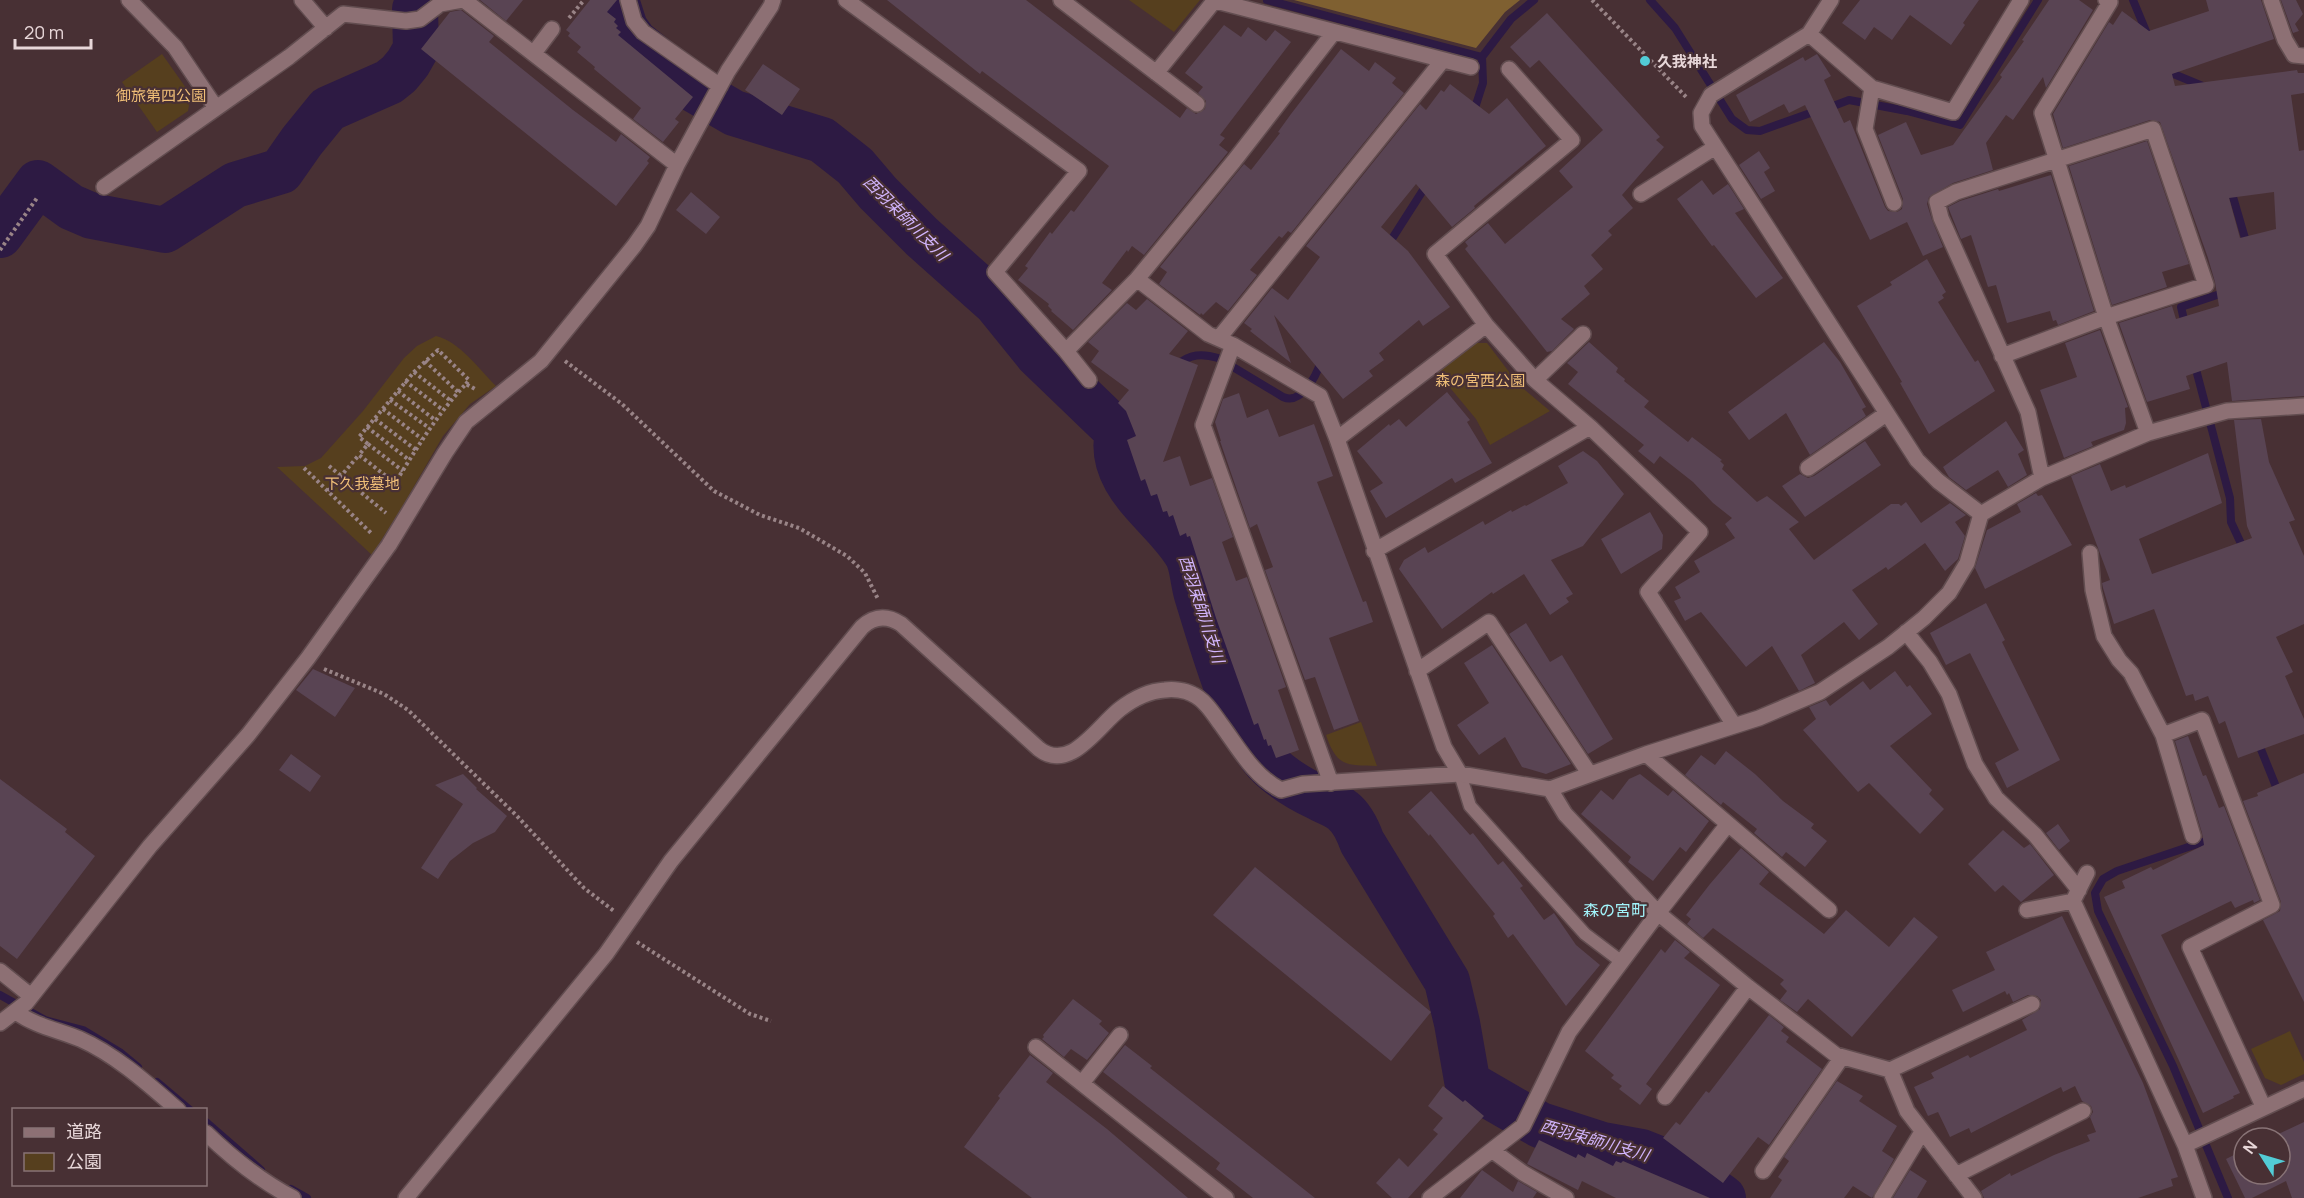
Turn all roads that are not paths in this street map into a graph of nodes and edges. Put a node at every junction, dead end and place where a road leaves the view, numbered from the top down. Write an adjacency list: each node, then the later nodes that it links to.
1 (129, 0): 26 (street)
2 (302, 0): 13 (street)
3 (463, 0): 13 (street); 17 (street)
4 (628, 0): 23 (street)
5 (773, 0): 23 (street)
6 (846, 0): 37 (street)
7 (1061, 0): 22 (street)
8 (1831, 0): 16 (street)
9 (2021, 0): 24 (street)
10 (2106, 0): 28 (street)
11 (2271, 0): 18 (street)
12 (1215, 1): 15 (street); 22 (street)
13 (326, 28): 26 (street)
14 (552, 29): 17 (street)
15 (1334, 32): 19 (street); 33 (street)
16 (1809, 34): 24 (street); 27 (street)
17 (534, 54): 29 (street)
18 (2304, 56)
19 (1443, 60): 20 (street); 38 (street)
20 (1471, 67)
21 (1509, 69): 35 (street)
22 (1156, 73): 25 (street)
23 (715, 96): 29 (street)
24 (1870, 99): 32 (street)
25 (1197, 104)
26 (216, 108): 30 (street)
27 (1714, 148): 31 (street); 43 (street)
28 (2056, 161): 34 (street); 34 (street); 39 (street)
29 (677, 165): 71 (street)
30 (104, 187)
31 (1641, 194)
32 (1894, 204)
33 (1137, 279): 37 (street); 38 (street)
34 (2106, 317): 39 (street); 45 (street)
35 (1486, 325): 41 (street); 46 (street)
36 (1583, 334): 41 (street)
37 (1066, 351): 40 (street)
38 (1226, 352): 46 (street); 59 (street)
39 (2002, 356): 48 (street)
40 (1089, 380)
41 (1535, 380): 44 (street)
42 (2304, 406): 45 (street)
43 (1886, 414): 47 (street); 49 (street)
44 (1590, 427): 50 (street); 54 (street)
45 (2148, 433): 48 (street)
46 (1337, 439): 50 (street)
47 (1808, 468)
48 (2042, 478): 49 (street)
49 (1981, 514): 52 (street)
50 (1374, 551): 53 (street)
51 (2090, 553): 55 (street)
52 (1906, 632): 54 (street); 64 (street)
53 (1417, 670): 57 (street); 58 (street)
54 (1734, 725): 56 (street)
55 (2163, 735): 62 (street); 81 (street)
56 (1646, 753): 57 (street); 61 (street)
57 (1589, 773): 60 (street)
58 (1460, 774): 59 (street); 60 (street); 68 (lane)
59 (1331, 783): 91 (street)
60 (1550, 789): 67 (street)
61 (1728, 824): 65 (street); 67 (street)
62 (2193, 836)
63 (2087, 873): 64 (street)
64 (2076, 896): 66 (street); 86 (street)
65 (1829, 910)
66 (2027, 910)
67 (1658, 913): 68 (street); 70 (street)
68 (1622, 962): 87 (street)
69 (0, 971): 71 (street)
70 (1748, 987): 76 (street); 80 (street)
71 (24, 1004): 73 (street); 82 (street)
72 (2032, 1004): 77 (street)
73 (0, 1023)
74 (1120, 1035): 78 (street)
75 (1036, 1047): 78 (street)
76 (1842, 1057): 77 (street); 88 (street)
77 (1890, 1070): 84 (street)
78 (1082, 1083): 92 (street)
79 (2304, 1089): 81 (street)
80 (1665, 1097)
81 (2263, 1106): 86 (street)
82 (176, 1108)
83 (2082, 1111): 89 (street)
84 (1922, 1132): 89 (street); 95 (street)
85 (207, 1134): 90 (street)
86 (2197, 1139): 97 (street)
87 (1493, 1151): 93 (street); 94 (street)
88 (1763, 1171)
89 (1956, 1175): 96 (street)
90 (293, 1198)
91 (406, 1198)
92 (1226, 1198)
93 (1430, 1198)
94 (1566, 1198)
95 (1882, 1198)
96 (1974, 1198)
97 (2202, 1198)

